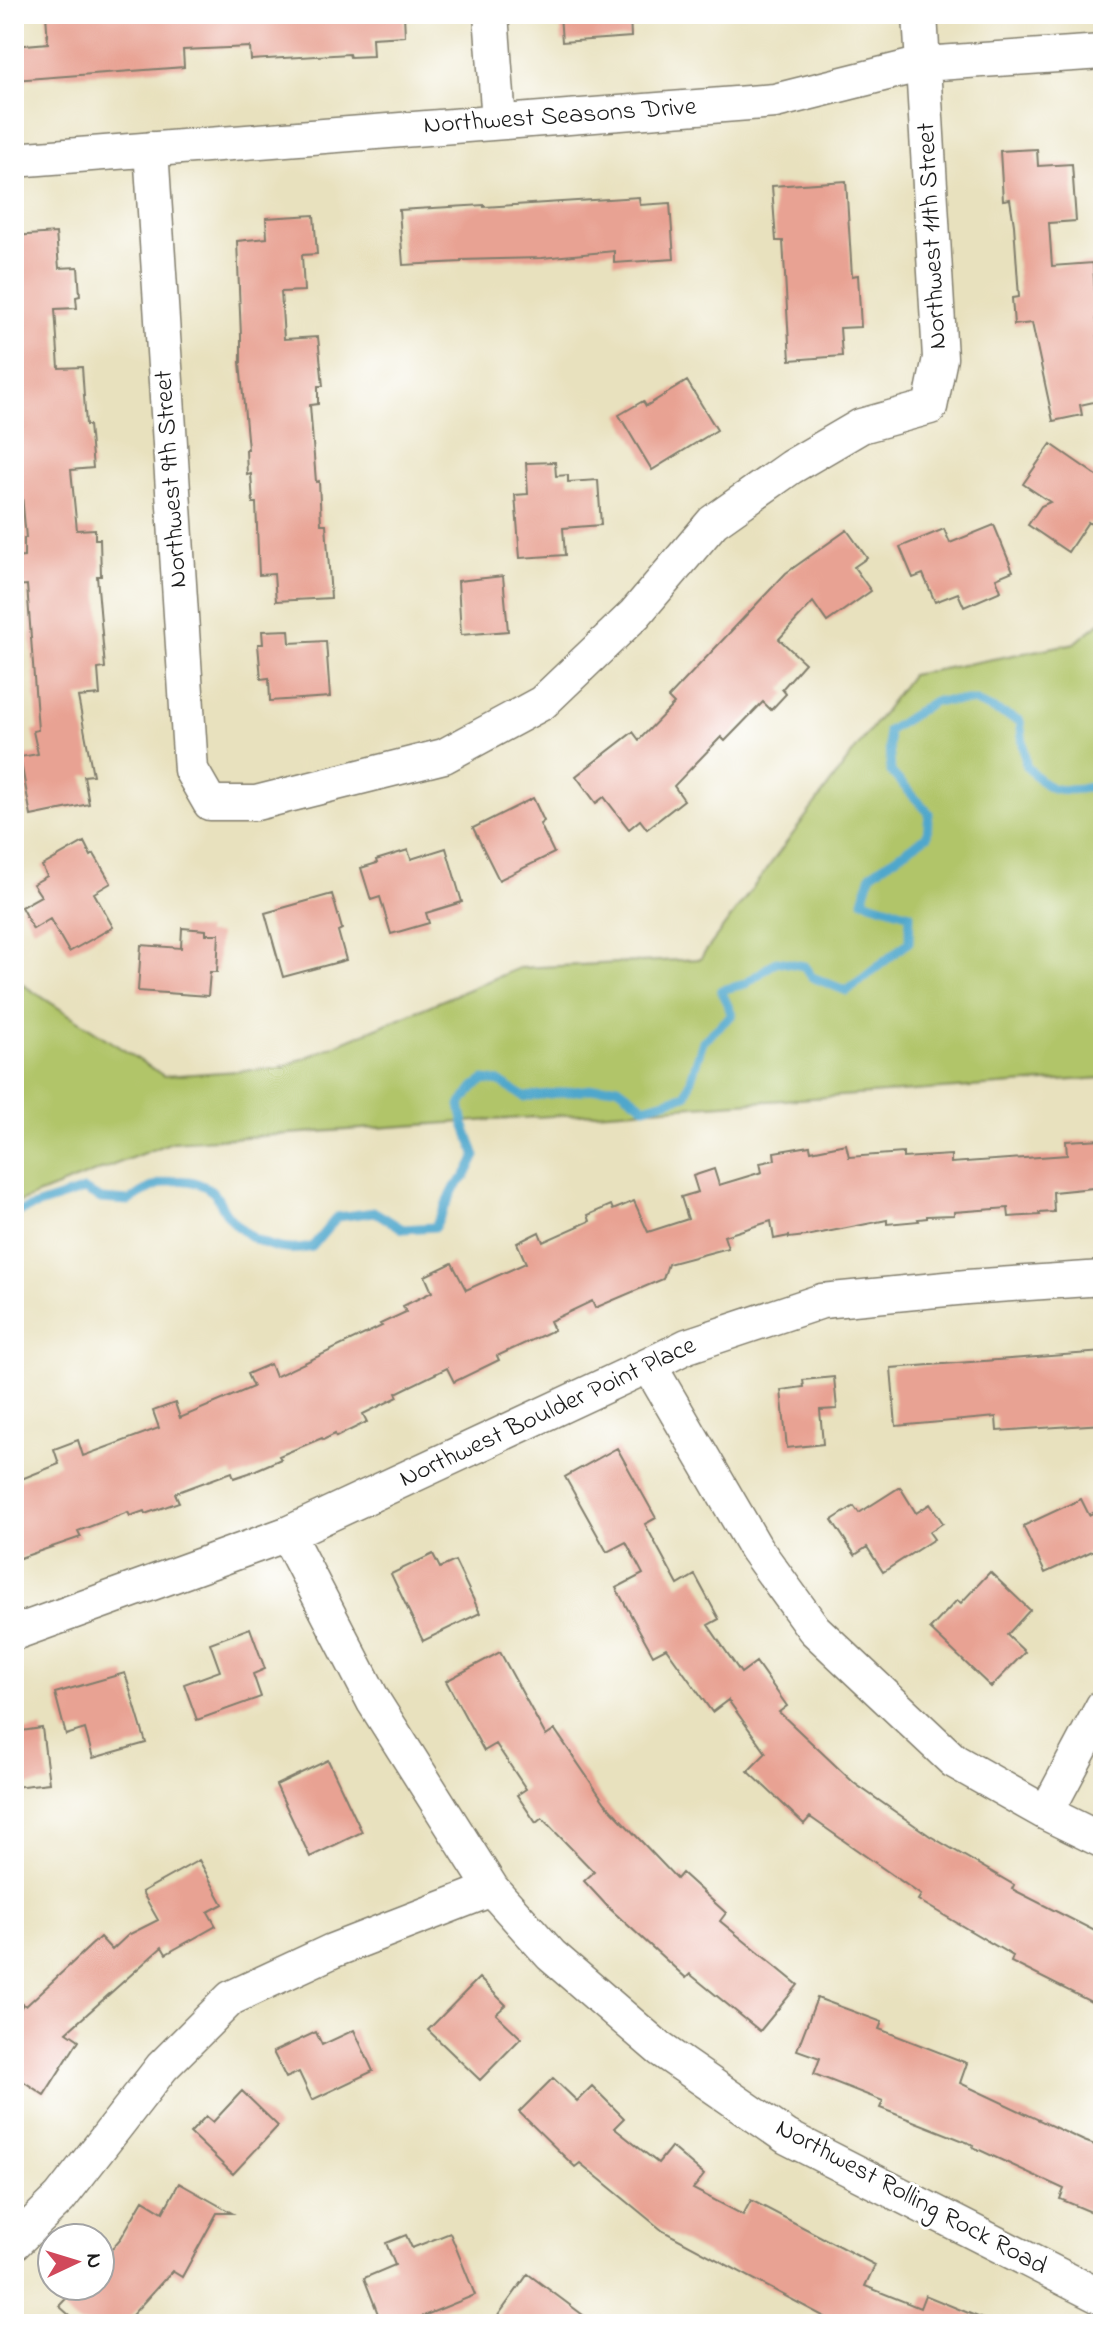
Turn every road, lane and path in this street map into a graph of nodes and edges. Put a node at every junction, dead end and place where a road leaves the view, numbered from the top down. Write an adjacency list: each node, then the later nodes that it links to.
1 (491, 14): 5 (street)
2 (920, 14): 4 (street, Northwest 11th Street)
3 (1103, 52): 4 (street, Northwest Seasons Drive)
4 (923, 64): 5 (street, Northwest Seasons Drive); 8 (street, Northwest 11th Street)
5 (499, 122): 6 (street, Northwest Seasons Drive)
6 (151, 149): 7 (street, Northwest Seasons Drive); 8 (street, Northwest 9th Street)
7 (14, 160)
8 (210, 803)
9 (1103, 1278): 10 (street, Northwest Boulder Point Place)
10 (649, 1365): 11 (street, Northwest Boulder Point Place); 14 (street)
11 (287, 1534): 12 (street, Northwest Boulder Point Place); 16 (street, Northwest Rolling Rock Road)
12 (14, 1633)
13 (1103, 1706): 14 (street)
14 (1046, 1813): 15 (street)
15 (1103, 1841)
16 (492, 1889): 17 (street); 18 (street, Northwest Rolling Rock Road)
17 (14, 2243)
18 (1103, 2298)

